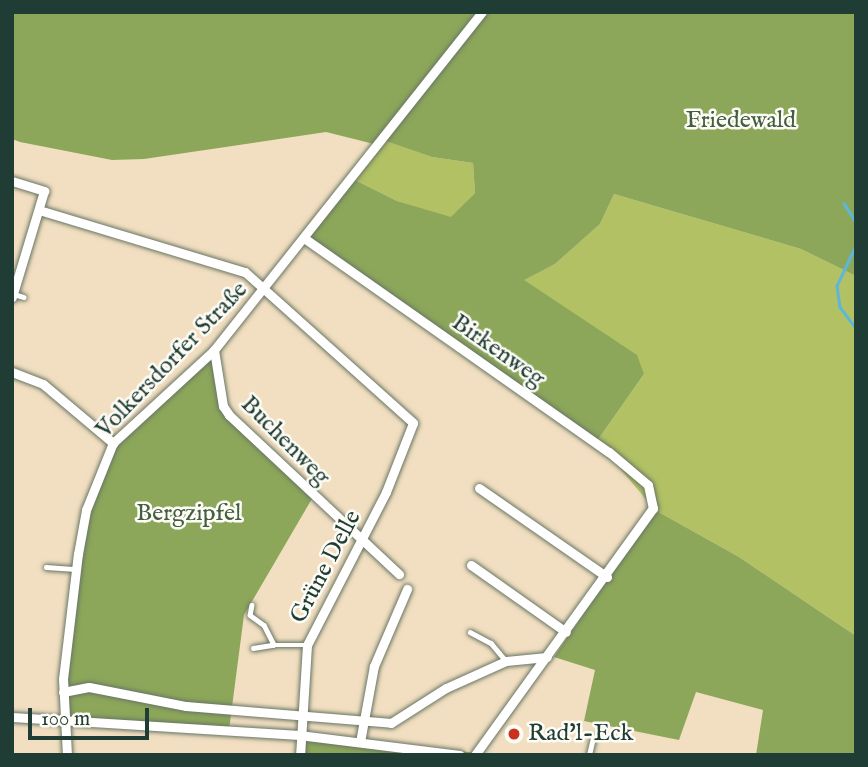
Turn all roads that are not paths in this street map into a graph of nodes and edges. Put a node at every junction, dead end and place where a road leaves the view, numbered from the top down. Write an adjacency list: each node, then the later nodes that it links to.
1 (482, 12): 4 (street, Volkersdorfer Straße)
2 (12, 181): 3 (street)
3 (39, 210): 5 (street); 6 (street)
4 (304, 238): 5 (street, Volkersdorfer Straße); 17 (street, Birkenweg)
5 (266, 288): 8 (street, Volkersdorfer Straße); 12 (street, Grüne Delle)
6 (13, 295): 7 (lane)
7 (24, 297)
8 (214, 351): 10 (street, Volkersdorfer Straße); 12 (street, Buchenweg)
9 (12, 372): 10 (street)
10 (113, 443): 15 (street, Volkersdorfer Straße)
11 (479, 488): 17 (street)
12 (362, 540): 16 (street, Buchenweg); 23 (street, Grüne Delle)
13 (471, 565): 21 (street)
14 (46, 567): 15 (lane)
15 (76, 569): 27 (street, Volkersdorfer Straße)
16 (399, 574)
17 (607, 577): 21 (street)
18 (407, 589): 31 (street)
19 (252, 605): 22 (lane)
20 (470, 632): 26 (lane)
21 (566, 632): 25 (street)
22 (274, 645): 23 (lane); 24 (lane)
23 (307, 645): 28 (street, Grüne Delle)
24 (254, 648)
25 (547, 657): 26 (street); 38 (street)
26 (506, 661): 31 (street)
27 (63, 692): 28 (street); 30 (street, Volkersdorfer Straße)
28 (302, 715): 31 (street); 32 (street, Grüne Delle)
29 (12, 717): 30 (street)
30 (64, 719): 32 (street); 35 (street, Volkersdorfer Straße)
31 (365, 723): 34 (street)
32 (299, 735): 34 (street); 36 (street, Grüne Delle)
33 (593, 737): 39 (lane)
34 (360, 742): 37 (street)
35 (67, 755)
36 (300, 755)
37 (460, 755)
38 (475, 755)
39 (589, 755)

